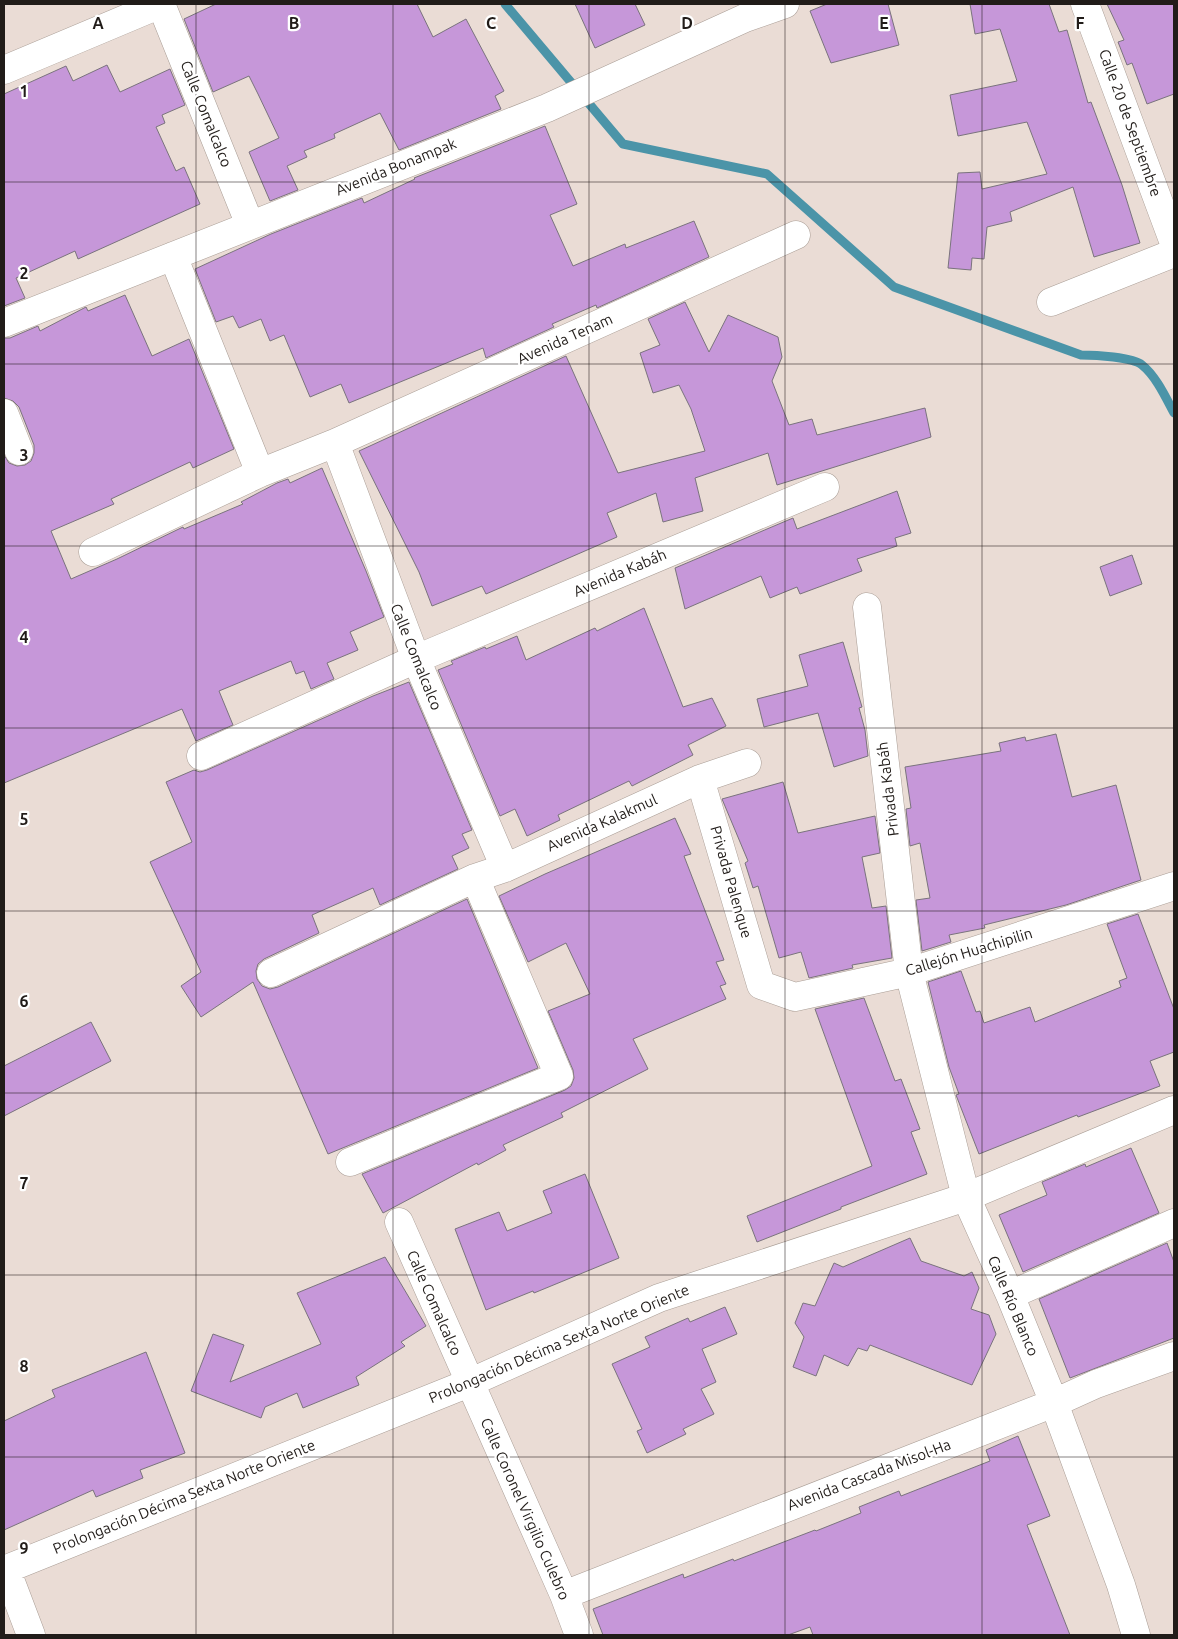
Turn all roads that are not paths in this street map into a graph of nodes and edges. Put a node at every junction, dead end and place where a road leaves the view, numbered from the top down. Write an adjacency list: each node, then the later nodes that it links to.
1 (161, 4): 5 (street); 7 (street, Calle Comalcalco)
2 (785, 4): 4 (street, Avenida Bonampak)
3 (1085, 4): 9 (street, Calle 20 de Septiembre)
4 (742, 11): 7 (street, Avenida Bonampak)
5 (119, 12): 6 (street)
6 (4, 70)
7 (250, 225): 11 (street, Avenida Bonampak)
8 (796, 235): 15 (street, Avenida Tenam)
9 (1174, 242)
10 (1174, 253): 12 (street)
11 (173, 256): 13 (street, Avenida Bonampak); 17 (street)
12 (1051, 302)
13 (4, 323)
14 (4, 413): 16 (street)
15 (335, 443): 17 (street, Avenida Tenam); 21 (street, Calle Comalcalco)
16 (19, 451)
17 (260, 473): 19 (street, Avenida Tenam)
18 (825, 487): 21 (street, Avenida Kabáh)
19 (93, 552)
20 (867, 607): 28 (street, Privada Kabáh)
21 (416, 659): 22 (street, Avenida Kabáh); 25 (street, Calle Comalcalco)
22 (201, 756)
23 (747, 763): 24 (street, Avenida Kalakmul)
24 (700, 779): 25 (street, Avenida Kalakmul); 30 (street, Privada Palenque)
25 (505, 868): 26 (street, Avenida Kalakmul)
26 (475, 878): 29 (street, Avenida Kalakmul); 32 (street)
27 (1174, 886): 28 (street, Callejón Huachipilin)
28 (909, 972): 30 (street, Callejón Huachipilin); 33 (street, Calle Río Blanco)
29 (271, 973)
30 (761, 986)
31 (1174, 1110): 33 (street, Prolongación Décima Sexta Norte Oriente)
32 (350, 1162)
33 (966, 1197): 36 (street, Calle Río Blanco); 38 (street, Prolongación Décima Sexta Norte Oriente)
34 (399, 1222): 38 (street, Calle Comalcalco)
35 (1174, 1223): 36 (street)
36 (1010, 1295): 39 (street, Calle Río Blanco)
37 (1174, 1356): 39 (street, Avenida Cascada Misol-Ha)
38 (469, 1383): 40 (street, Prolongación Décima Sexta Norte Oriente); 41 (street, Calle Coronel Virgilio Culebro)
39 (1054, 1403): 41 (street, Avenida Cascada Misol-Ha); 44 (street, Calle Río Blanco)
40 (5, 1569): 42 (street)
41 (564, 1595): 43 (street, Calle Coronel Virgilio Culebro)
42 (31, 1635)
43 (579, 1635)
44 (1136, 1635)

